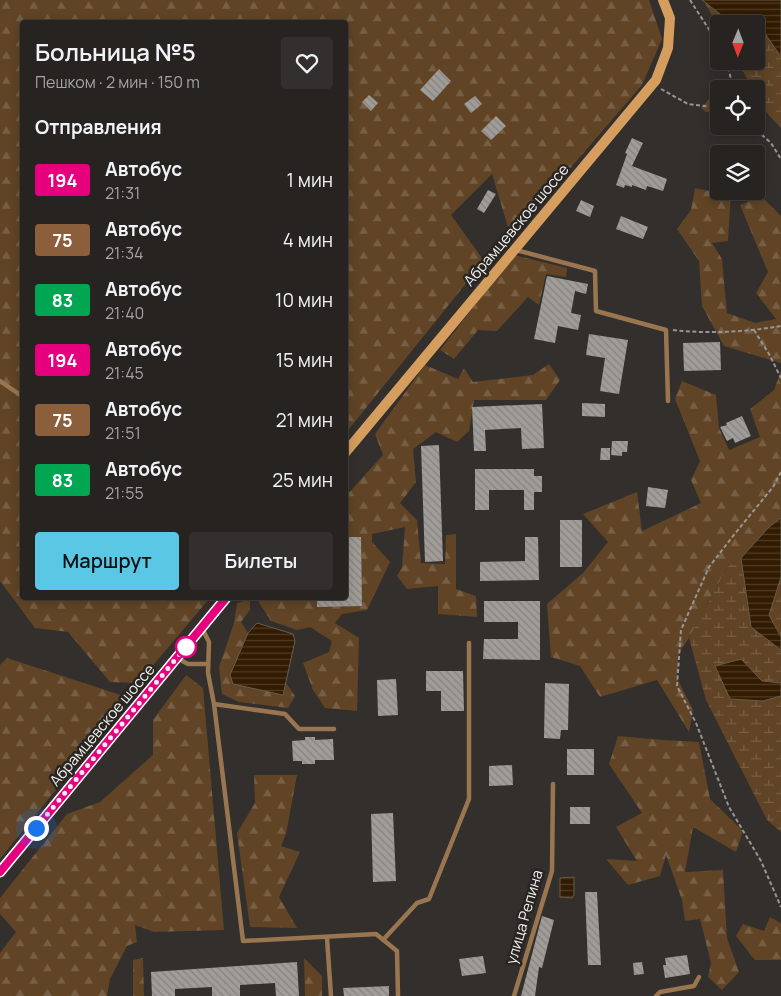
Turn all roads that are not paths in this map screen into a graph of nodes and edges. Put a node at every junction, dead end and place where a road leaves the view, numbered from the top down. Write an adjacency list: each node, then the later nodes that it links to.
1 (663, 0): 2 (street, Абрамцевское шоссе)
2 (515, 250): 5 (lane); 6 (street, Абрамцевское шоссе)
3 (0, 381): 4 (lane)
4 (20, 395)
5 (668, 401)
6 (348, 449)
7 (224, 600): 8 (street, Абрамцевское шоссе)
8 (202, 628): 10 (street, Абрамцевское шоссе); 11 (lane)
9 (469, 643): 17 (lane)
10 (177, 658): 11 (lane); 15 (street, Абрамцевское шоссе)
11 (208, 664): 12 (lane)
12 (214, 704): 13 (lane); 16 (lane)
13 (334, 729)
14 (553, 784): 21 (lane, улица Репина)
15 (0, 872)
16 (327, 938): 17 (lane); 19 (lane)
17 (384, 940): 20 (lane)
18 (699, 977): 22 (lane)
19 (331, 996)
20 (398, 996)
21 (514, 996)
22 (656, 996)

